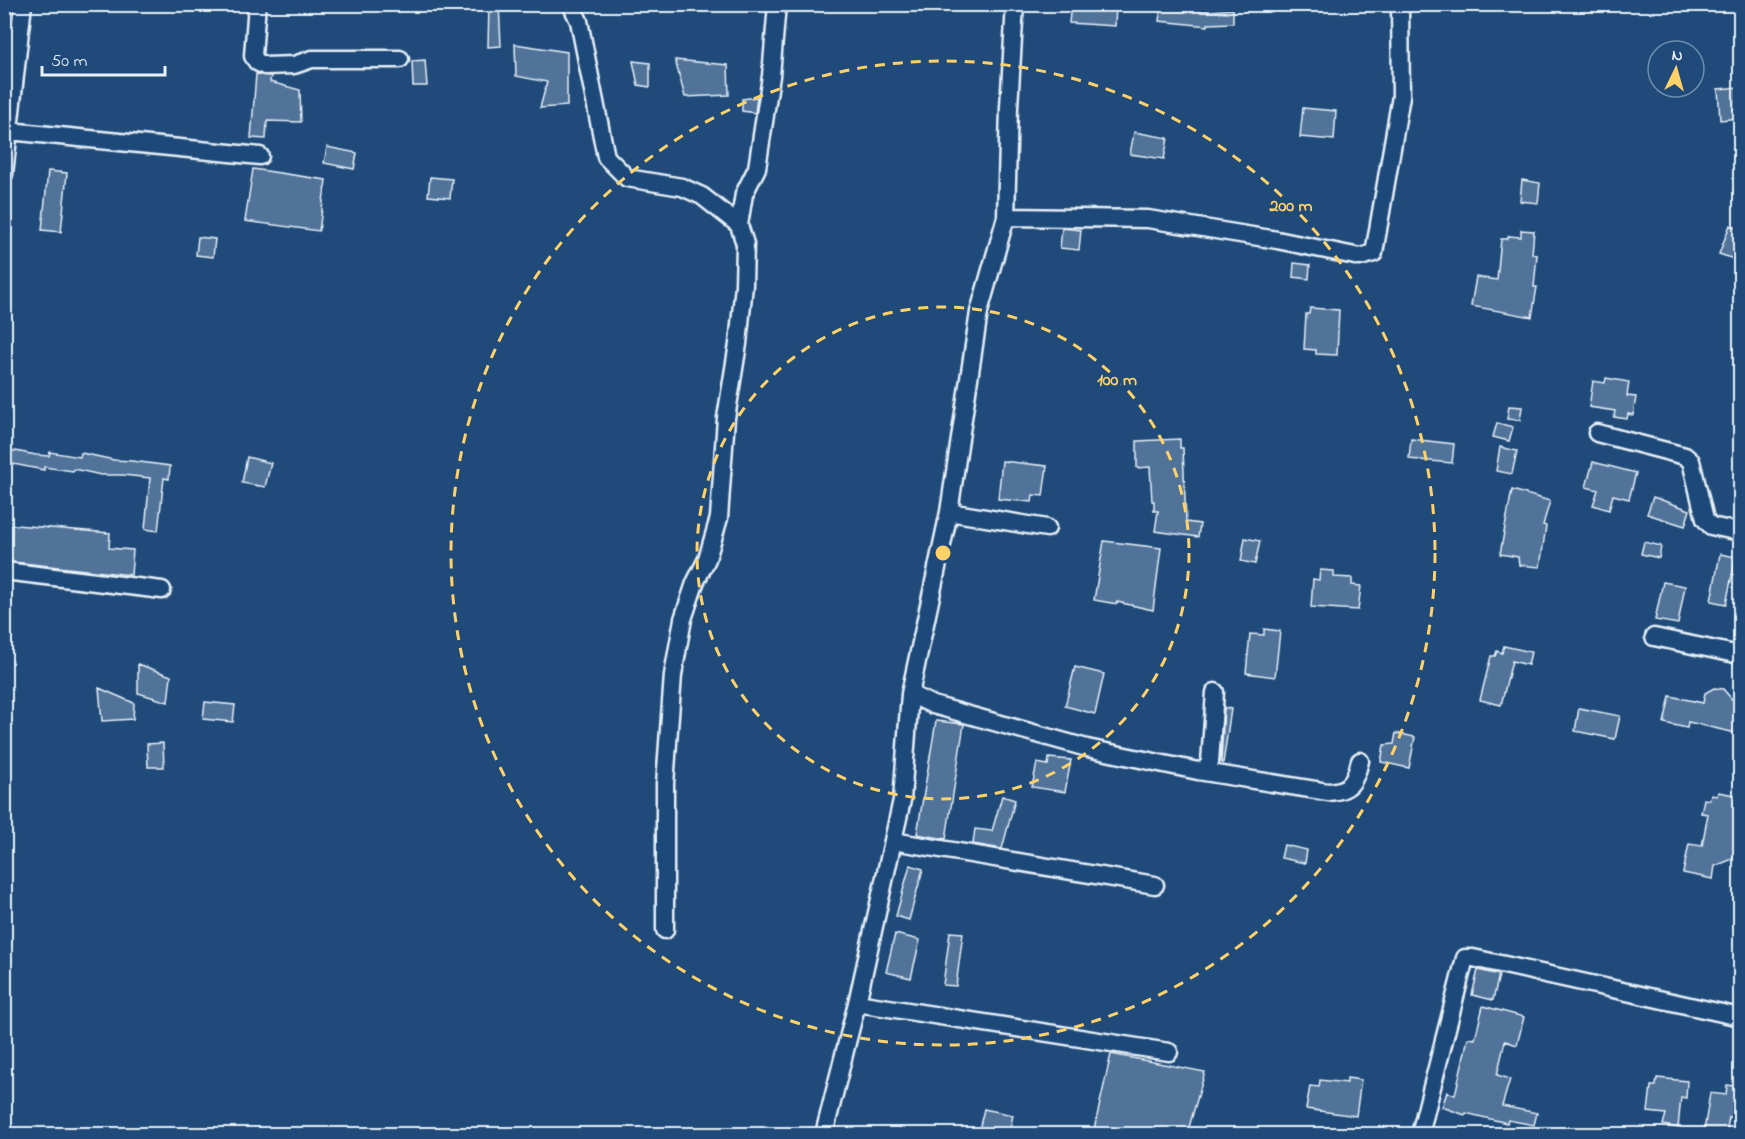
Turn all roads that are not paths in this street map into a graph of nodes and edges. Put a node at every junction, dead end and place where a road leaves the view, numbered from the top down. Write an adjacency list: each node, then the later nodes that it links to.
1 (23, 4): 7 (street)
2 (257, 4): 8 (street)
3 (571, 4): 13 (street)
4 (777, 4): 13 (street)
5 (1015, 4): 12 (street)
6 (1400, 4): 12 (street)
7 (12, 31): 9 (street)
8 (400, 59)
9 (9, 131): 10 (street); 11 (street)
10 (260, 156)
11 (4, 174)
12 (1006, 217): 15 (street)
13 (739, 225): 28 (street)
14 (1597, 433): 17 (street)
15 (949, 513): 16 (street); 23 (street)
16 (1047, 528)
17 (1740, 532)
18 (4, 571): 19 (street)
19 (162, 590)
20 (1654, 637): 21 (street)
21 (1740, 655)
22 (1215, 692): 25 (street)
23 (910, 693): 25 (street); 26 (street)
24 (1360, 761): 25 (street)
25 (1198, 771)
26 (893, 841): 27 (street); 29 (street)
27 (1155, 885)
28 (665, 930)
29 (857, 1003): 31 (street); 32 (street)
30 (1740, 1017): 33 (street)
31 (1169, 1052)
32 (824, 1134)
33 (1420, 1134)

